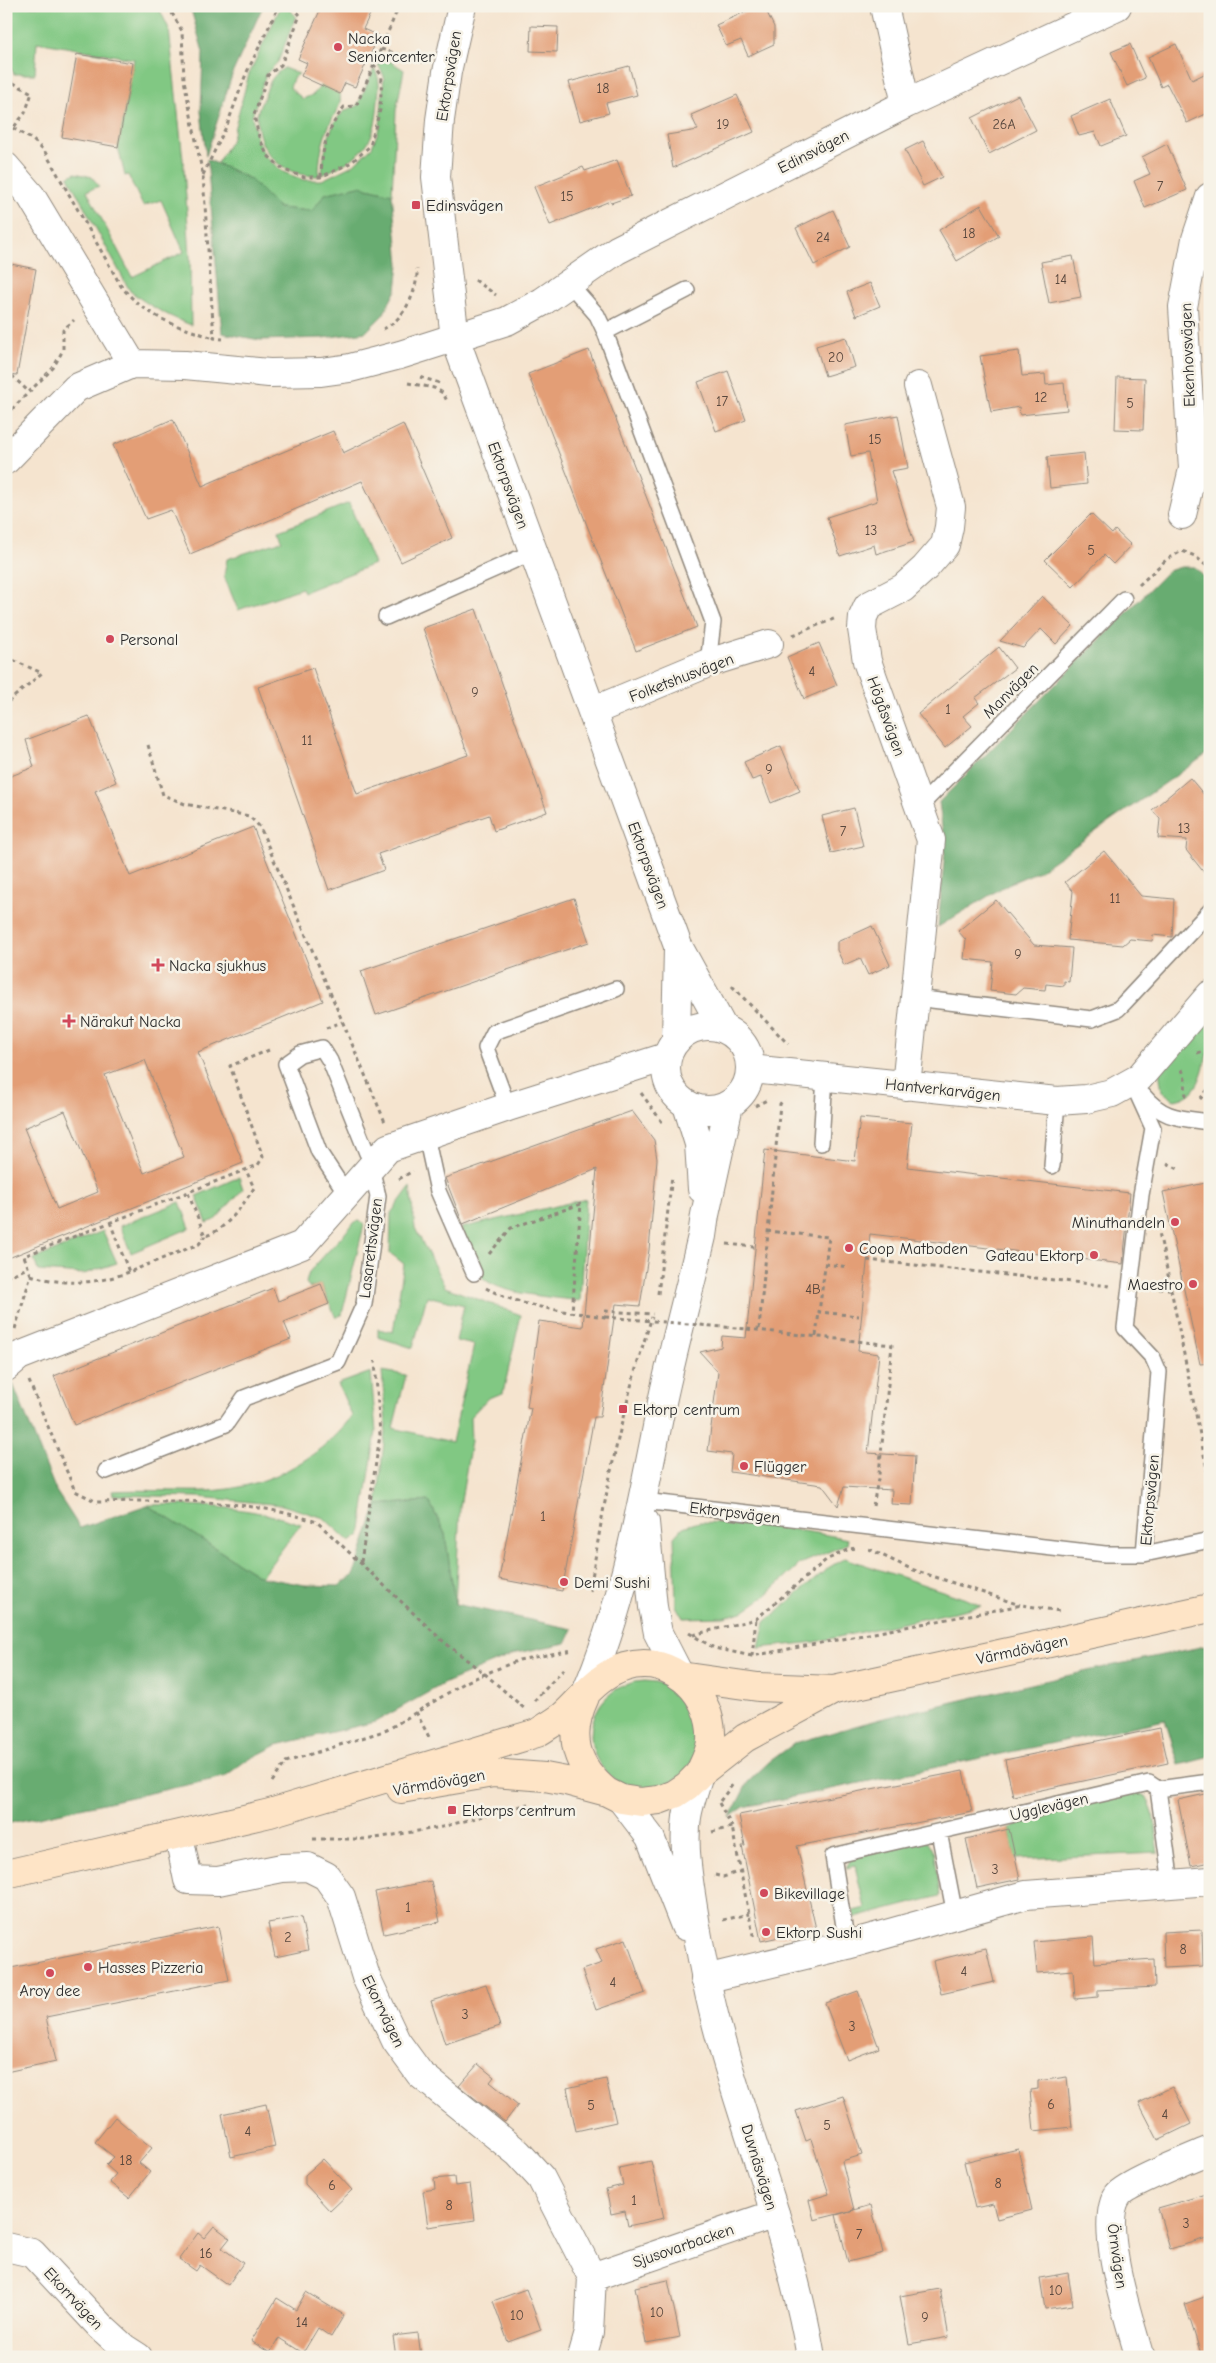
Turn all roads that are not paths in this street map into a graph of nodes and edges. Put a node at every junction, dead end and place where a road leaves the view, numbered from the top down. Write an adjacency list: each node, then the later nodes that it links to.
1 (462, 6): 10 (street, Ektorpsvägen)
2 (884, 6): 4 (street)
3 (1117, 6): 4 (street, Edinsvägen)
4 (906, 104): 7 (street, Edinsvägen)
5 (6, 167): 11 (street)
6 (1210, 197): 14 (street, Ekenhovsvägen)
7 (569, 284): 9 (lane); 10 (street, Edinsvägen)
8 (687, 290): 9 (lane)
9 (605, 332): 19 (lane)
10 (455, 338): 11 (street, Edinsvägen); 15 (street, Ektorpsvägen)
11 (132, 364): 13 (street)
12 (918, 386): 21 (street, Högåsvägen)
13 (6, 460)
14 (1182, 515)
15 (534, 552): 17 (lane); 20 (street, Ektorpsvägen)
16 (1124, 599): 21 (lane, Manvägen)
17 (386, 617)
18 (769, 644): 19 (street, Folketshusvägen)
19 (708, 663): 20 (street, Folketshusvägen)
20 (593, 711): 23 (street, Ektorpsvägen)
21 (920, 806): 26 (street, Högåsvägen)
22 (1210, 911): 26 (lane)
23 (678, 946): 27 (street, Ektorpsvägen); 28 (street, Ektorpsvägen)
24 (616, 989): 36 (lane)
25 (1210, 995): 31 (street, Hantverkarvägen)
26 (915, 998): 32 (street, Högåsvägen)
27 (723, 1028): 28 (street); 29 (street)
28 (671, 1048): 34 (street); 36 (street, Lasarettsvägen)
29 (751, 1069): 30 (street, Hantverkarvägen); 35 (street)
30 (825, 1076): 32 (street, Hantverkarvägen); 39 (lane)
31 (1132, 1082): 33 (street, Hantverkarvägen); 37 (lane); 49 (lane, Ektorpsvägen)
32 (906, 1086): 33 (street, Hantverkarvägen)
33 (1057, 1101): 41 (lane)
34 (687, 1105): 35 (street); 43 (street)
35 (729, 1105): 43 (street)
36 (508, 1107): 38 (street, Lasarettsvägen)
37 (1210, 1122)
38 (426, 1136): 40 (street, Lasarettsvägen); 44 (lane)
39 (821, 1143)
40 (383, 1148): 42 (street, Lasarettsvägen); 42 (lane); 46 (lane, Lasarettsvägen)
41 (1052, 1166)
42 (346, 1193): 45 (street, Lasarettsvägen)
43 (704, 1215): 47 (street)
44 (474, 1273)
45 (14, 1359)
46 (106, 1471)
47 (643, 1501): 49 (lane, Ektorpsvägen); 51 (street); 53 (street)
48 (1210, 1540): 49 (lane)
49 (1144, 1554)
50 (1210, 1608): 52 (main road, Värmdövägen)
51 (680, 1676): 52 (main road, Värmdövägen); 53 (main road, Värmdövägen); 54 (main road, Värmdövägen)
52 (834, 1690): 54 (main road, Värmdövägen)
53 (585, 1695): 57 (main road, Värmdövägen); 58 (main road, Värmdövägen)
54 (699, 1774): 57 (main road, Värmdövägen); 66 (street, Duvnäsvägen)
55 (1210, 1782): 56 (lane, Ugglevägen)
56 (1158, 1789): 59 (lane, Ugglevägen); 63 (lane)
57 (614, 1795): 58 (main road, Värmdövägen); 66 (street, Duvnäsvägen)
58 (270, 1813): 60 (main road, Värmdövägen)
59 (939, 1832): 64 (lane); 65 (lane, Ugglevägen)
60 (180, 1836): 61 (main road, Värmdövägen); 70 (street, Ekorrvägen)
61 (6, 1874)
62 (1210, 1881): 63 (street)
63 (1171, 1884): 64 (street)
64 (956, 1915): 65 (street)
65 (847, 1945): 66 (street)
66 (705, 1979): 68 (street, Duvnäsvägen)
67 (1210, 2150): 74 (street, Örnvägen)
68 (774, 2214): 70 (street, Sjusovarbacken); 73 (street, Duvnäsvägen)
69 (6, 2247): 71 (street, Ekorrvägen)
70 (592, 2277): 72 (street)
71 (138, 2357)
72 (582, 2357)
73 (811, 2357)
74 (1141, 2357)

